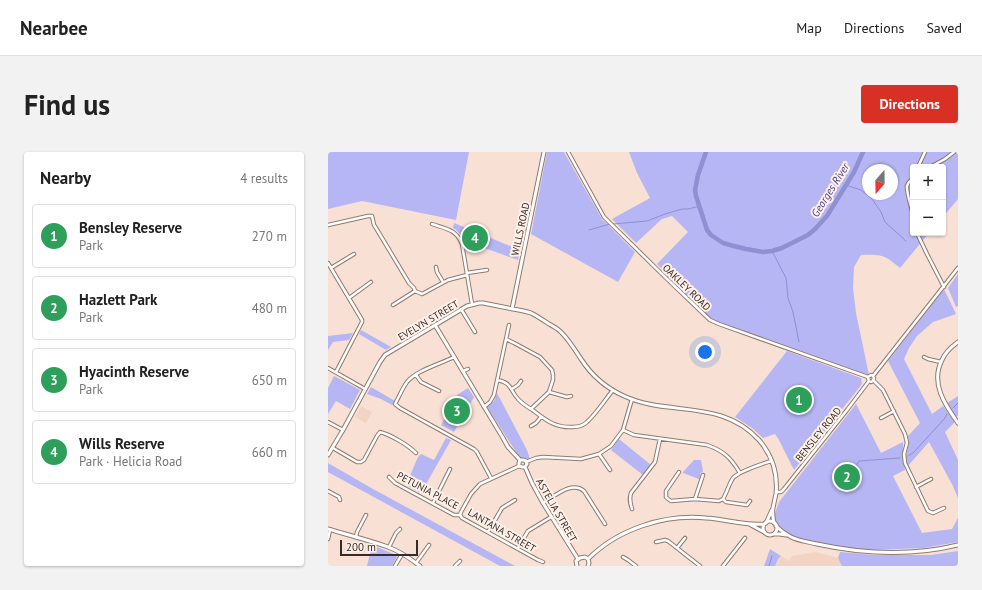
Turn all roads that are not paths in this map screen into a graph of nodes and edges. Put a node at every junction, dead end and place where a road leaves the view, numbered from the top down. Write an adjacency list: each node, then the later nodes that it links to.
1 (544, 152): 27 (street, WILLS ROAD)
2 (568, 152): 42 (street, OAKLEY ROAD)
3 (925, 152): 5 (street)
4 (954, 152): 6 (street)
5 (919, 164)
6 (936, 164)
7 (910, 181): 8 (street)
8 (910, 202)
9 (432, 224): 18 (street)
10 (328, 226): 22 (street)
11 (918, 236): 21 (street)
12 (354, 254): 15 (street)
13 (328, 263): 15 (street)
14 (436, 267): 20 (street)
15 (331, 268): 23 (street)
16 (958, 268): 21 (street)
17 (487, 270): 18 (street)
18 (467, 274): 20 (street); 24 (street)
19 (371, 282): 23 (street)
20 (443, 282): 22 (street)
21 (944, 287): 41 (street)
22 (415, 291): 25 (street)
23 (348, 298): 39 (street)
24 (472, 304): 26 (street, EVELYN STREET); 27 (street, EVELYN STREET)
25 (393, 305)
26 (461, 309): 28 (street, EVELYN STREET); 30 (street)
27 (512, 309): 49 (street, EVELYN STREET)
28 (435, 325): 33 (street); 47 (street, EVELYN STREET)
29 (509, 325): 31 (street)
30 (475, 332)
31 (506, 339): 43 (street); 51 (street)
32 (958, 342): 35 (street)
33 (454, 357): 38 (street); 40 (street)
34 (924, 357): 35 (street)
35 (941, 362): 60 (street)
36 (328, 368): 39 (street)
37 (468, 369): 38 (street)
38 (462, 371): 54 (street)
39 (336, 372): 47 (street)
40 (416, 375): 50 (street); 80 (street)
41 (873, 376): 42 (street); 44 (street)
42 (868, 377): 46 (street)
43 (497, 380): 48 (street); 54 (street)
44 (873, 380): 46 (street); 56 (street)
45 (521, 381): 48 (street)
46 (868, 381): 84 (street, BENSLEY ROAD)
47 (365, 389): 62 (street, EVELYN STREET)
48 (512, 389): 55 (street)
49 (613, 390): 53 (street, EVELYN STREET); 57 (street)
50 (439, 391)
51 (549, 392): 52 (street); 55 (street)
52 (571, 396)
53 (632, 400): 63 (street); 70 (street, EVELYN STREET)
54 (484, 407): 69 (street)
55 (531, 409): 57 (street)
56 (894, 411): 58 (street); 82 (street)
57 (541, 417): 61 (street)
58 (881, 418)
59 (328, 422): 62 (street)
60 (958, 423)
61 (531, 426)
62 (343, 430): 65 (street, EVELYN STREET)
63 (623, 430): 64 (street); 67 (street)
64 (660, 439): 77 (street); 94 (street)
65 (332, 448): 66 (street); 68 (street, EVELYN STREET)
66 (416, 453)
67 (599, 454): 71 (street); 75 (street)
68 (328, 456)
69 (520, 460): 71 (street); 72 (street)
70 (772, 460): 77 (street); 84 (street, EVELYN STREET)
71 (526, 462): 73 (street)
72 (519, 466): 73 (street); 80 (street, LANTANA STREET)
73 (525, 467): 90 (street, ASTELIA STREET)
74 (450, 469): 91 (street)
75 (610, 470)
76 (679, 472): 85 (street)
77 (740, 473): 86 (street)
78 (703, 475): 85 (street)
79 (389, 477): 91 (street, PETUNIA PLACE)
80 (491, 478): 96 (street, LANTANA STREET)
81 (931, 479): 82 (street)
82 (916, 487): 93 (street)
83 (328, 491): 87 (street)
84 (776, 492): 92 (street, EVELYN STREET)
85 (695, 499): 86 (street)
86 (723, 499): 89 (street)
87 (340, 500)
88 (515, 500): 104 (street)
89 (750, 501)
90 (543, 503): 97 (street, ASTELIA STREET); 99 (street)
91 (433, 504): 96 (street, PETUNIA PLACE)
92 (773, 508): 98 (street, EVELYN STREET); 101 (street, EVELYN STREET)
93 (944, 508)
94 (632, 509)
95 (366, 515): 108 (street)
96 (460, 515): 104 (street, LANTANA STREET)
97 (551, 517): 116 (street); 120 (street, ASTELIA STREET)
98 (765, 523): 100 (street); 101 (street); 105 (street)
99 (605, 524)
100 (748, 524): 105 (street); 121 (street)
101 (775, 525): 106 (street); 107 (street)
102 (400, 529): 115 (street)
103 (329, 530): 108 (street); 111 (street)
104 (488, 532): 116 (street, LANTANA STREET)
105 (764, 532): 106 (street)
106 (773, 534): 107 (street)
107 (788, 535): 114 (street)
108 (356, 536): 115 (street)
109 (685, 538): 117 (street)
110 (745, 538): 132 (street)
111 (328, 539)
112 (656, 542): 117 (street)
113 (429, 545): 124 (street)
114 (958, 545)
115 (389, 547): 118 (street)
116 (518, 548): 123 (street, LANTANA STREET)
117 (677, 548): 131 (street)
118 (402, 554): 124 (street); 125 (street)
119 (623, 557): 130 (street)
120 (578, 559): 121 (street); 128 (street)
121 (588, 560): 129 (street)
122 (460, 561): 127 (street)
123 (543, 562)
124 (416, 563): 126 (street)
125 (395, 566)
126 (420, 566)
127 (455, 566)
128 (577, 566)
129 (588, 566)
130 (636, 566)
131 (700, 566)
132 (723, 566)

